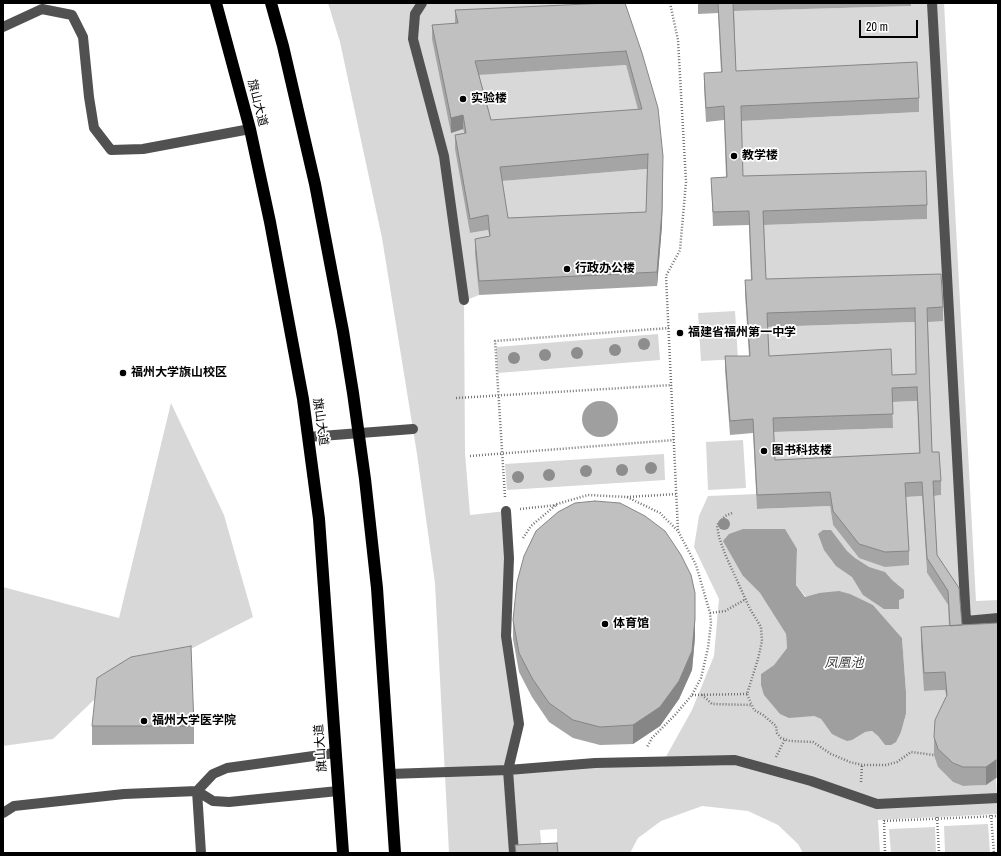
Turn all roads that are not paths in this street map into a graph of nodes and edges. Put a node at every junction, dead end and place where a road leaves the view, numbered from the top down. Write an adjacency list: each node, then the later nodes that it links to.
1 (216, 3): 6 (highway, 旗山大道)
2 (271, 3): 9 (highway)
3 (422, 3): 7 (street)
4 (932, 3): 12 (street)
5 (3, 27): 6 (street)
6 (250, 129): 10 (highway, 旗山大道)
7 (464, 300)
8 (413, 429): 9 (street)
9 (358, 433): 10 (street); 15 (highway)
10 (308, 437): 13 (highway, 旗山大道)
11 (506, 511): 14 (street)
12 (998, 618)
13 (336, 753): 16 (street); 17 (highway, 旗山大道)
14 (508, 770): 15 (street); 18 (street); 23 (street)
15 (389, 774): 22 (highway)
16 (197, 791): 17 (street); 19 (street); 20 (street)
17 (338, 791): 21 (highway, 旗山大道)
18 (994, 798)
19 (3, 813)
20 (201, 853)
21 (343, 853)
22 (395, 853)
23 (514, 853)

